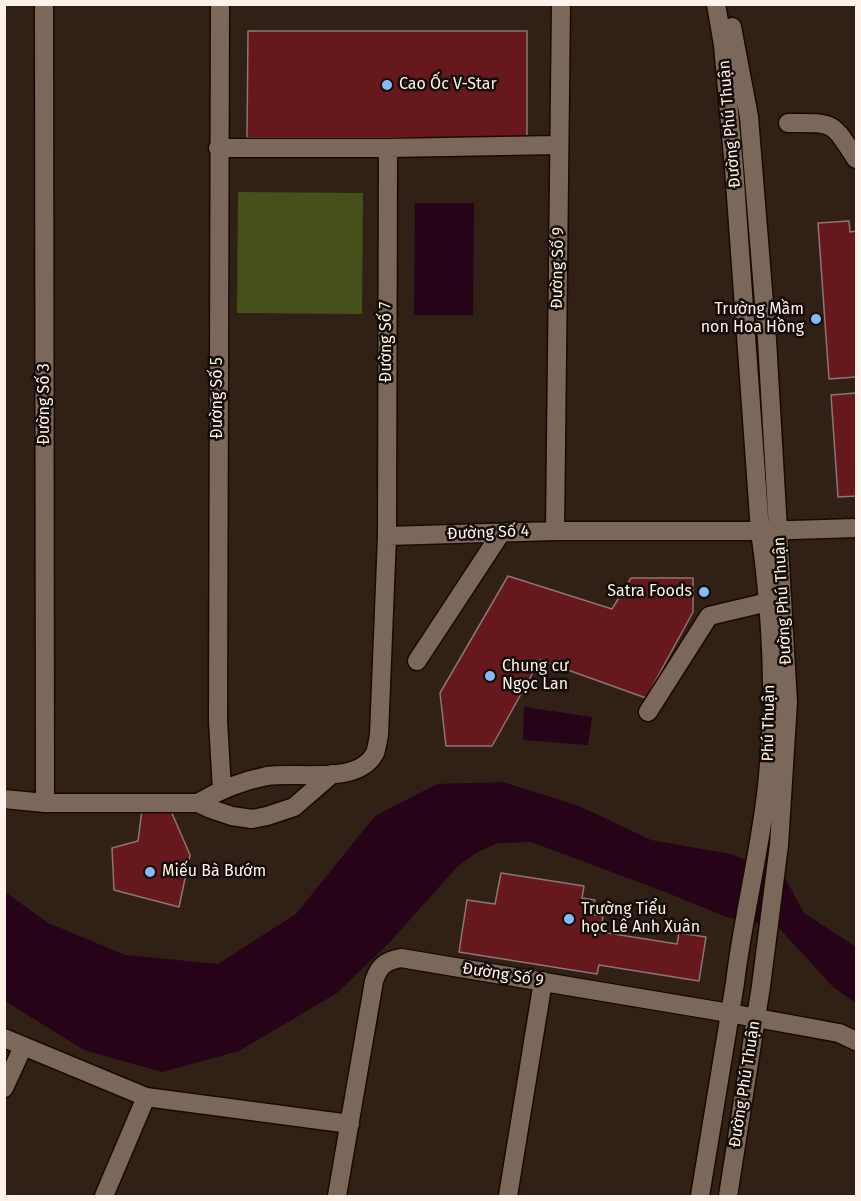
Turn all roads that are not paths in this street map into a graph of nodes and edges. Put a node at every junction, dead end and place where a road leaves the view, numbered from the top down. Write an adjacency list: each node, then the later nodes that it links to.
1 (44, 4): 23 (street, Đường Số 3)
2 (220, 4): 8 (street, Đường Số 5)
3 (561, 4): 7 (street, Đường Số 9)
4 (716, 4): 13 (street, Đường Phú Thuận)
5 (727, 4): 14 (street, Đường Phú Thuận)
6 (788, 123): 10 (street)
7 (559, 145): 9 (street); 12 (street, Đường Số 9)
8 (218, 148): 9 (street); 21 (street, Đường Số 5)
9 (388, 148): 16 (street, Đường Số 7)
10 (856, 159)
11 (856, 528): 14 (street, Đường Số 4)
12 (555, 531): 13 (street, Đường Số 4); 15 (street, Đường Số 4)
13 (760, 531): 14 (street, Đường Số 4); 17 (street, Phú Thuận)
14 (780, 531): 28 (street, Đường Phú Thuận)
15 (501, 533): 16 (street, Đường Số 4); 18 (street)
16 (387, 536): 20 (street)
17 (768, 602): 19 (street); 25 (street, Phú Thuận)
18 (417, 661)
19 (648, 712)
20 (332, 774): 21 (street); 24 (street)
21 (222, 790): 24 (street)
22 (4, 799): 23 (street)
23 (45, 803): 24 (street)
24 (198, 803)
25 (759, 842): 27 (street, Đường Phú Thuận)
26 (543, 981): 27 (street, Đường Số 9); 34 (street, Đường Số 9); 37 (street)
27 (729, 1013): 28 (street, Đường Số 9); 38 (street, Đường Phú Thuận)
28 (756, 1018): 30 (street, Đường Số 9); 39 (street, Đường Phú Thuận)
29 (4, 1038): 31 (street)
30 (856, 1041)
31 (23, 1047): 32 (street); 33 (street)
32 (4, 1088)
33 (146, 1097): 34 (street); 35 (street)
34 (350, 1124): 36 (street, Đường Số 9)
35 (104, 1197)
36 (337, 1197)
37 (508, 1197)
38 (700, 1197)
39 (728, 1197)

